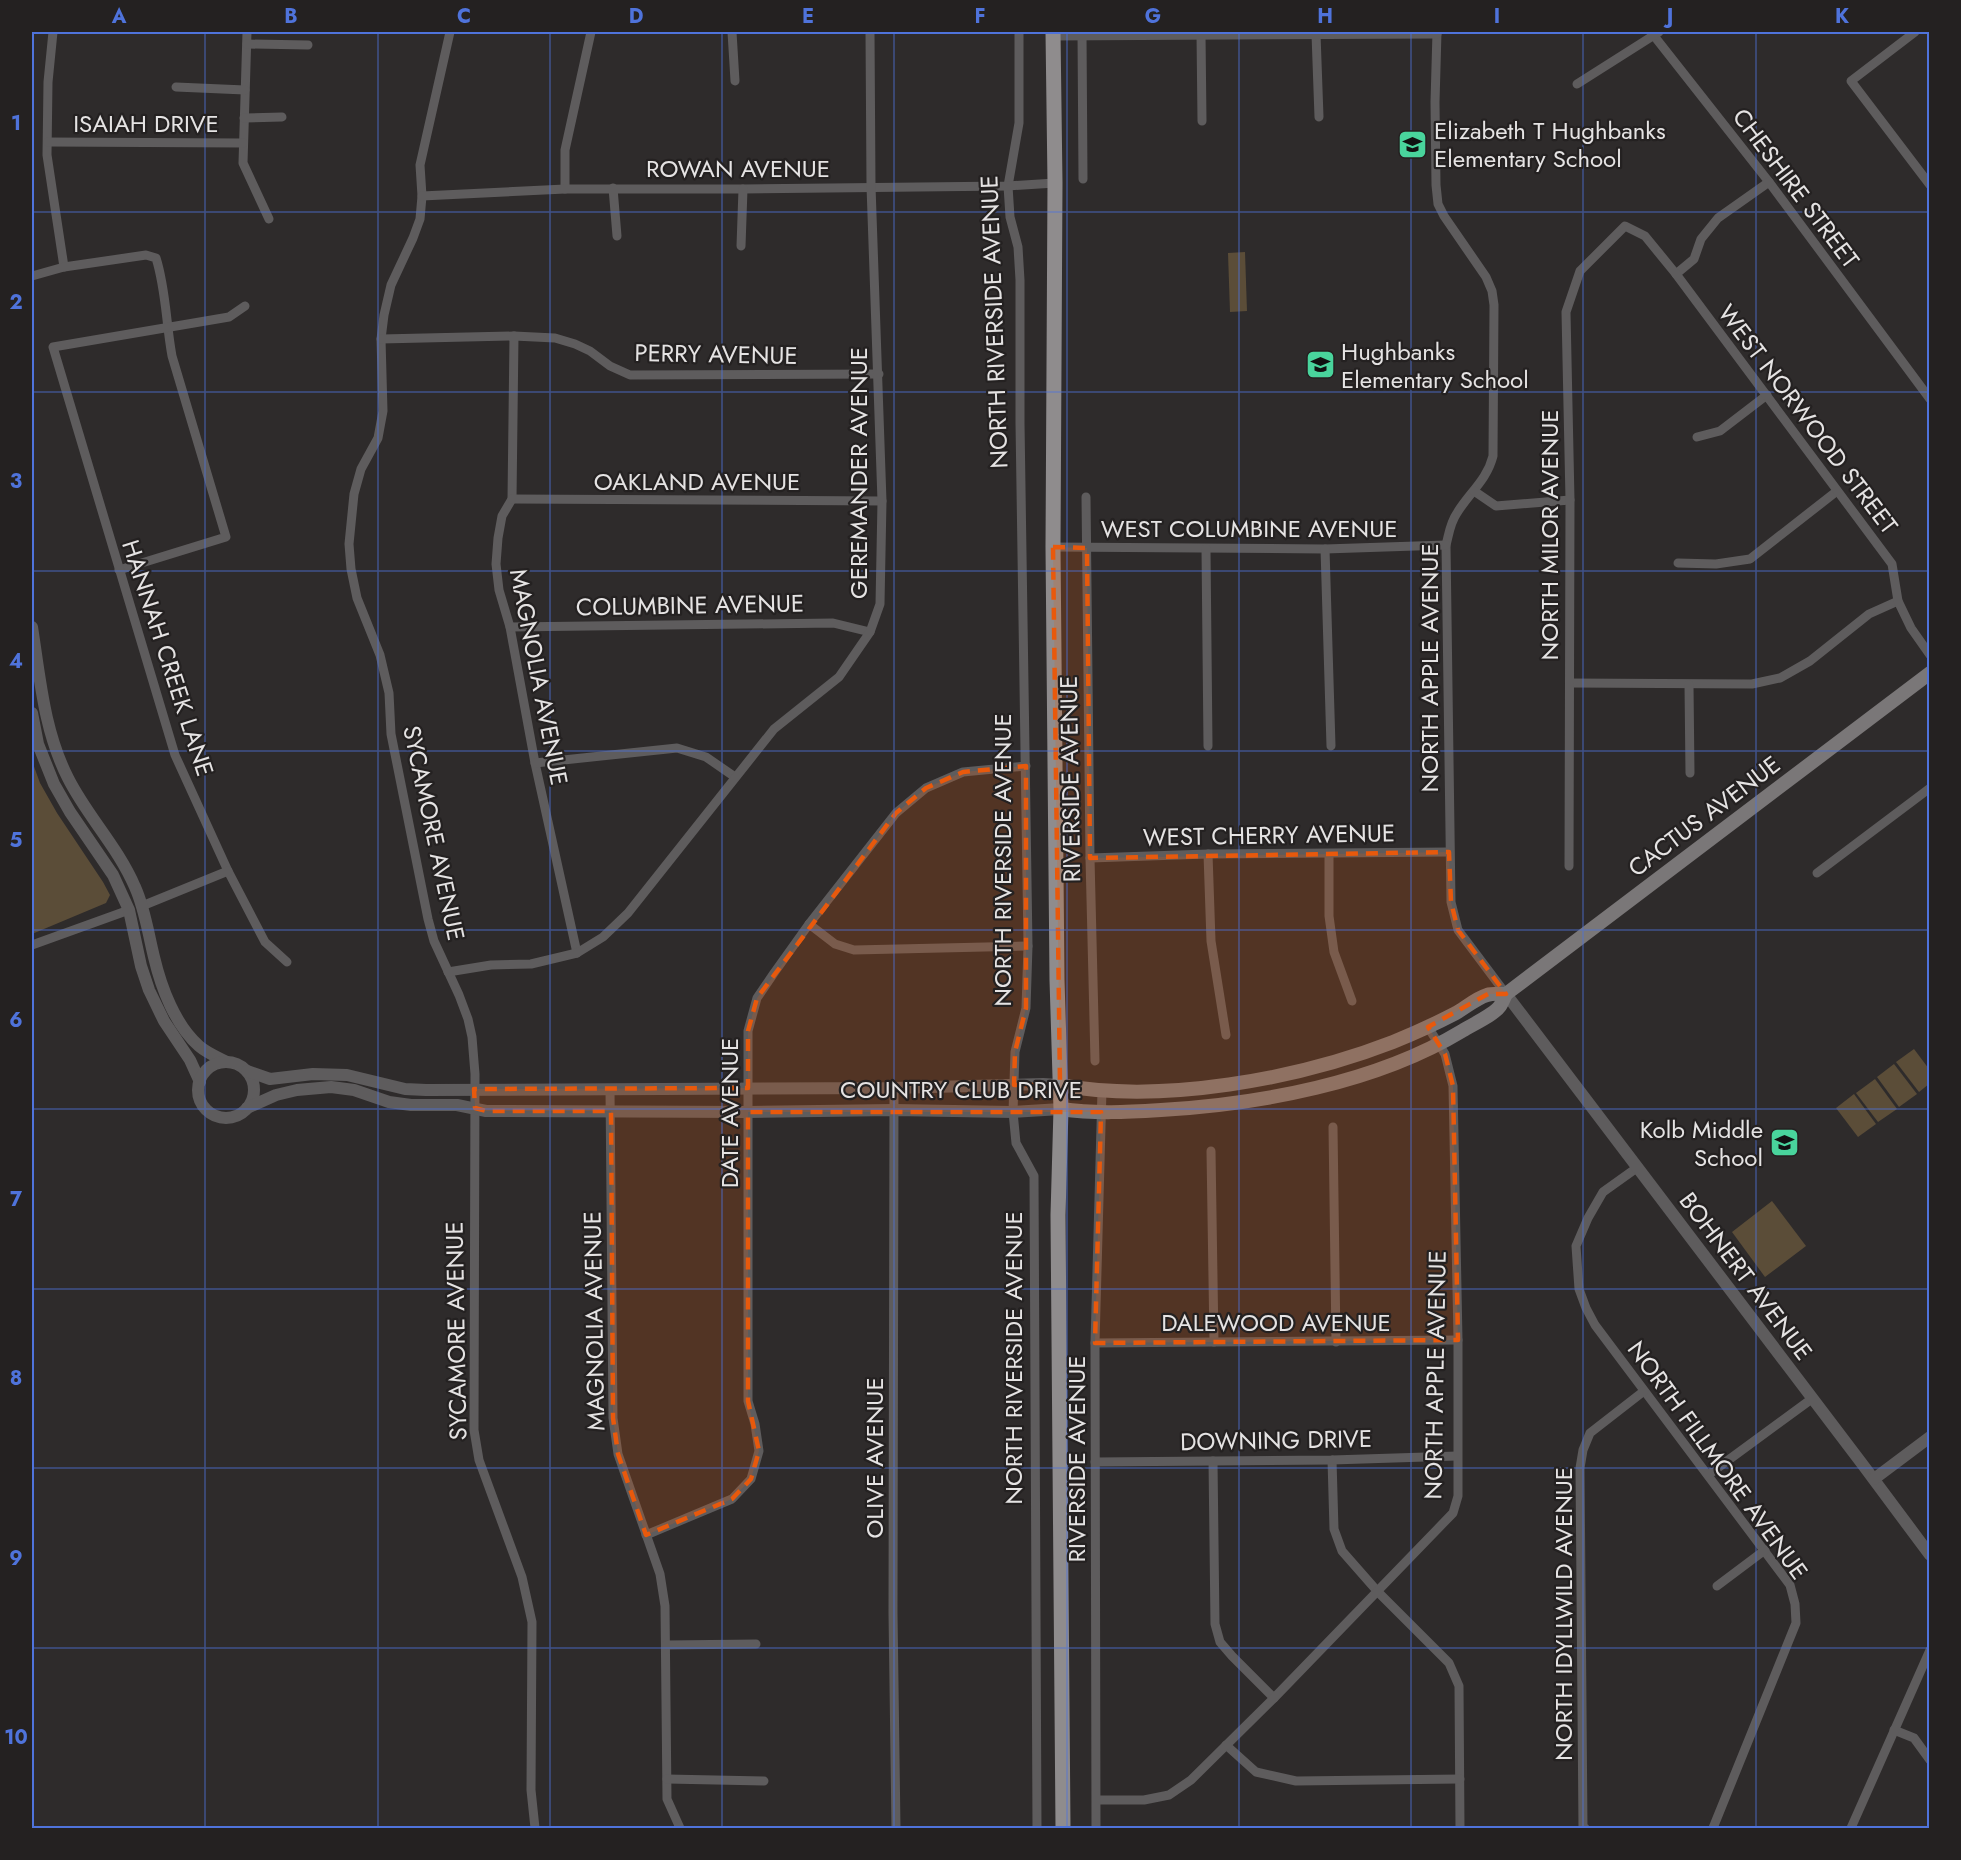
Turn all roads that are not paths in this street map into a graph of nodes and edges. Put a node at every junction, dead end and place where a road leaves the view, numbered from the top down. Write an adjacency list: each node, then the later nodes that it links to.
1 (53, 32): 25 (street)
2 (247, 32): 15 (street)
3 (450, 32): 36 (street, SYCAMORE AVENUE)
4 (591, 32): 34 (street)
5 (732, 32): 17 (street)
6 (870, 32): 31 (street, GEREMANDER AVENUE)
7 (1019, 32): 32 (street, NORTH RIVERSIDE AVENUE)
8 (1655, 32): 18 (street); 28 (street, CHESHIRE STREET)
9 (1916, 32): 30 (street)
10 (1437, 33): 14 (street); 52 (street, NORTH APPLE AVENUE)
11 (1053, 34): 12 (street); 29 (main road, NORTH RIVERSIDE AVENUE)
12 (1082, 34): 13 (street); 27 (street)
13 (1201, 34): 14 (street); 24 (street)
14 (1316, 34): 22 (street)
15 (247, 44): 16 (street); 20 (street)
16 (308, 45)
17 (735, 81)
18 (1577, 84)
19 (176, 87): 20 (street)
20 (245, 90): 23 (street)
21 (282, 117): 23 (street)
22 (1318, 117)
23 (244, 118): 26 (street)
24 (1202, 122)
25 (48, 142): 26 (street, ISAIAH DRIVE); 41 (street)
26 (243, 143): 37 (street)
27 (1083, 179)
28 (1769, 182): 42 (street); 50 (street, CHESHIRE STREET)
29 (1055, 183): 32 (street, ROWAN AVENUE); 59 (main road, NORTH RIVERSIDE AVENUE)
30 (1929, 184)
31 (871, 186): 32 (street, ROWAN AVENUE); 35 (street, ROWAN AVENUE); 48 (street, GEREMANDER AVENUE)
32 (1008, 186): 77 (street, NORTH RIVERSIDE AVENUE)
33 (613, 188): 34 (street, ROWAN AVENUE); 35 (street, ROWAN AVENUE); 39 (street)
34 (564, 189): 36 (street, ROWAN AVENUE)
35 (743, 189): 40 (street)
36 (422, 196): 47 (street, SYCAMORE AVENUE)
37 (268, 219)
38 (1625, 226): 42 (street, WEST NORWOOD STREET); 56 (street, NORTH MILOR AVENUE)
39 (617, 236)
40 (741, 246)
41 (64, 267): 43 (street); 45 (street)
42 (1676, 274): 49 (street, WEST NORWOOD STREET)
43 (32, 276)
44 (245, 306): 45 (street)
45 (167, 328): 64 (street); 64 (street, HANNAH CREEK LANE)
46 (514, 336): 47 (street, PERRY AVENUE); 48 (street, PERRY AVENUE); 55 (street, MAGNOLIA AVENUE)
47 (381, 339): 95 (street, SYCAMORE AVENUE)
48 (879, 374): 57 (street, GEREMANDER AVENUE)
49 (1767, 395): 51 (street); 53 (street, WEST NORWOOD STREET)
50 (1929, 399)
51 (1697, 436)
52 (1474, 491): 56 (street); 58 (street, NORTH APPLE AVENUE)
53 (1837, 491): 63 (street); 65 (street, WEST NORWOOD STREET)
54 (1086, 497): 60 (street, RIVERSIDE AVENUE)
55 (512, 499): 57 (street, OAKLAND AVENUE); 67 (street, MAGNOLIA AVENUE)
56 (1570, 500): 71 (street, NORTH MILOR AVENUE)
57 (882, 501): 68 (street, GEREMANDER AVENUE)
58 (1446, 545): 62 (street, WEST COLUMBINE AVENUE); 81 (street, NORTH APPLE AVENUE)
59 (1053, 547): 60 (street, WEST COLUMBINE AVENUE); 106 (main road, NORTH RIVERSIDE AVENUE)
60 (1087, 548): 61 (street, WEST COLUMBINE AVENUE); 84 (street, RIVERSIDE AVENUE)
61 (1206, 549): 62 (street, WEST COLUMBINE AVENUE); 74 (street)
62 (1325, 549): 75 (street)
63 (1678, 563)
64 (119, 570): 86 (street, HANNAH CREEK LANE)
65 (1898, 601): 69 (street, WEST NORWOOD STREET); 72 (street)
66 (32, 627): 88 (street)
67 (510, 627): 68 (street, COLUMBINE AVENUE); 76 (street, MAGNOLIA AVENUE)
68 (870, 632): 79 (street, GEREMANDER AVENUE)
69 (1929, 655)
70 (1929, 673): 96 (main road, CACTUS AVENUE)
71 (1570, 683): 72 (street); 85 (street, NORTH MILOR AVENUE)
72 (1689, 685): 78 (street)
73 (32, 713): 89 (street)
74 (1208, 746)
75 (1331, 746)
76 (535, 763): 79 (street); 93 (street, MAGNOLIA AVENUE)
77 (1026, 766): 90 (street, DATE AVENUE); 92 (street, NORTH RIVERSIDE AVENUE)
78 (1690, 773)
79 (735, 777): 93 (street, GEREMANDER AVENUE)
80 (1929, 788): 87 (street)
81 (1449, 852): 83 (street, WEST CHERRY AVENUE); 96 (street, NORTH APPLE AVENUE)
82 (1208, 854): 83 (street, WEST CHERRY AVENUE); 84 (street, WEST CHERRY AVENUE); 99 (street)
83 (1329, 854): 97 (street)
84 (1090, 858): 101 (street, RIVERSIDE AVENUE)
85 (1569, 866)
86 (228, 871): 88 (street); 94 (street, HANNAH CREEK LANE)
87 (1816, 873)
88 (142, 906): 102 (street)
89 (129, 909): 91 (street); 104 (street)
90 (809, 924): 92 (street); 107 (street, DATE AVENUE)
91 (32, 945)
92 (1028, 946): 105 (street, NORTH RIVERSIDE AVENUE)
93 (577, 953): 95 (street, GEREMANDER AVENUE)
94 (287, 962)
95 (448, 972): 109 (street, SYCAMORE AVENUE)
96 (1506, 994): 98 (main road, COUNTRY CLUB DRIVE); 100 (main road, COUNTRY CLUB DRIVE); 122 (street, BOHNERT AVENUE)
97 (1352, 1001)
98 (1428, 1027): 100 (street, NORTH APPLE AVENUE); 111 (main road, COUNTRY CLUB DRIVE)
99 (1226, 1035)
100 (1439, 1045): 119 (main road, COUNTRY CLUB DRIVE); 123 (street, NORTH APPLE AVENUE)
101 (1095, 1061)
102 (227, 1062): 103 (street); 104 (street)
103 (247, 1071): 109 (street, COUNTRY CLUB DRIVE); 112 (street)
104 (200, 1082): 112 (street)
105 (1014, 1085): 106 (street, COUNTRY CLUB DRIVE); 108 (street, COUNTRY CLUB DRIVE); 118 (street, NORTH RIVERSIDE AVENUE)
106 (1060, 1085): 111 (main road, COUNTRY CLUB DRIVE); 114 (main road, NORTH RIVERSIDE AVENUE)
107 (748, 1088): 108 (street, COUNTRY CLUB DRIVE); 110 (street, COUNTRY CLUB DRIVE); 117 (street, DATE AVENUE)
108 (894, 1088): 115 (street, OLIVE AVENUE)
109 (474, 1089): 110 (street, COUNTRY CLUB DRIVE); 113 (street, SYCAMORE AVENUE)
110 (610, 1090): 116 (street, MAGNOLIA AVENUE)
111 (1102, 1090): 119 (street, RIVERSIDE AVENUE)
112 (247, 1108): 113 (street, COUNTRY CLUB DRIVE)
113 (474, 1108): 116 (street, COUNTRY CLUB DRIVE); 152 (street, SYCAMORE AVENUE)
114 (1061, 1109): 118 (street, COUNTRY CLUB DRIVE); 119 (main road, COUNTRY CLUB DRIVE); 156 (main road, NORTH RIVERSIDE AVENUE)
115 (894, 1110): 117 (street, COUNTRY CLUB DRIVE); 118 (street, COUNTRY CLUB DRIVE); 154 (street, OLIVE AVENUE)
116 (611, 1111): 117 (street, COUNTRY CLUB DRIVE); 136 (street, MAGNOLIA AVENUE)
117 (748, 1112): 136 (street, DATE AVENUE)
118 (1013, 1112): 155 (street, NORTH RIVERSIDE AVENUE)
119 (1101, 1112): 126 (street, RIVERSIDE AVENUE)
120 (1333, 1127): 125 (street)
121 (1211, 1150): 124 (street)
122 (1638, 1167): 127 (street, NORTH FILLMORE AVENUE); 128 (street, BOHNERT AVENUE)
123 (1458, 1340): 125 (street, DALEWOOD AVENUE); 130 (street, NORTH APPLE AVENUE)
124 (1214, 1342): 125 (street, DALEWOOD AVENUE); 126 (street, DALEWOOD AVENUE)
125 (1336, 1342)
126 (1095, 1343): 133 (street, RIVERSIDE AVENUE)
127 (1644, 1391): 134 (street, NORTH FILLMORE AVENUE); 159 (street, NORTH IDYLLWILD AVENUE)
128 (1812, 1398): 134 (street); 135 (street, BOHNERT AVENUE)
129 (1929, 1437): 135 (street)
130 (1457, 1456): 131 (street, DOWNING DRIVE); 140 (street, NORTH APPLE AVENUE)
131 (1332, 1460): 132 (street, DOWNING DRIVE); 140 (street)
132 (1214, 1461): 133 (street, DOWNING DRIVE); 144 (street)
133 (1095, 1462): 151 (street, RIVERSIDE AVENUE)
134 (1708, 1475): 137 (street, NORTH FILLMORE AVENUE)
135 (1874, 1479): 138 (street, BOHNERT AVENUE)
136 (646, 1535): 142 (street, MAGNOLIA AVENUE)
137 (1765, 1551): 139 (street); 160 (street, NORTH FILLMORE AVENUE)
138 (1929, 1556)
139 (1717, 1586)
140 (1378, 1592): 144 (street, NORTH APPLE AVENUE); 149 (street)
141 (756, 1644): 142 (street)
142 (666, 1645): 148 (street, MAGNOLIA AVENUE)
143 (1929, 1650): 145 (street)
144 (1274, 1698): 146 (street, NORTH APPLE AVENUE)
145 (1894, 1730): 147 (street); 161 (street)
146 (1226, 1745): 149 (street); 151 (street, NORTH APPLE AVENUE)
147 (1929, 1760)
148 (667, 1779): 150 (street); 153 (street, MAGNOLIA AVENUE)
149 (1460, 1779): 158 (street)
150 (764, 1781)
151 (1097, 1800): 157 (street, RIVERSIDE AVENUE)
152 (535, 1828)
153 (680, 1828)
154 (896, 1828)
155 (1037, 1828)
156 (1063, 1828)
157 (1096, 1828)
158 (1460, 1828)
159 (1584, 1828)
160 (1713, 1828)
161 (1851, 1828)

